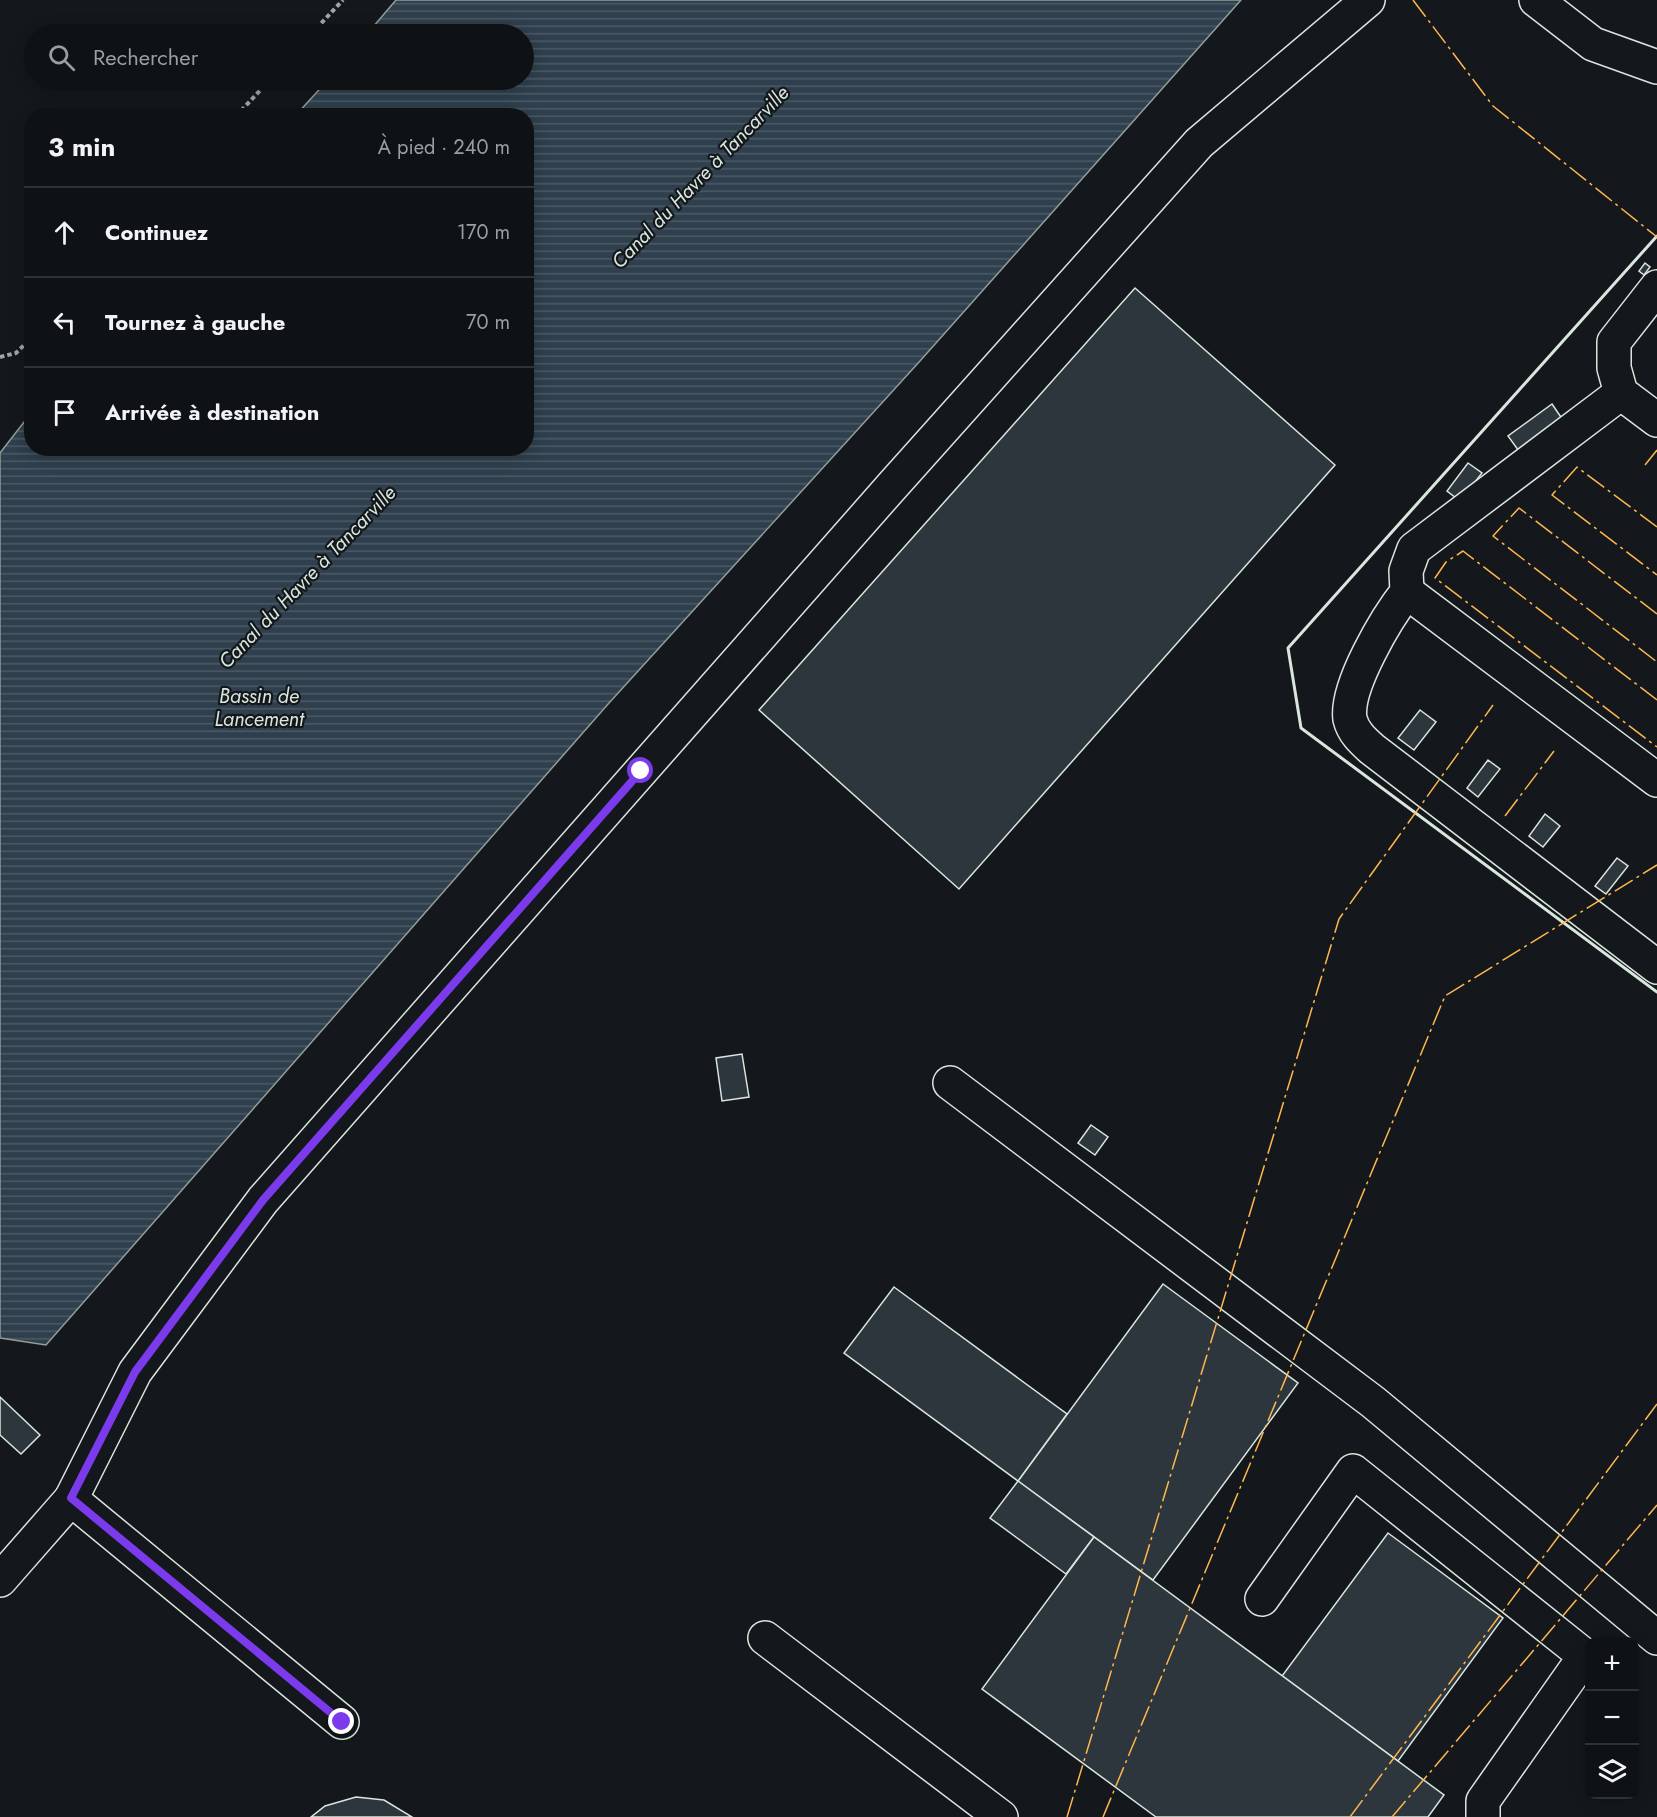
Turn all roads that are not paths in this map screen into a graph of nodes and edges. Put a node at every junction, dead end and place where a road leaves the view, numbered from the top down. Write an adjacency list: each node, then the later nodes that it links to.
1 (1368, 0): 11 (lane)
2 (1536, 0): 3 (lane)
3 (1657, 67)
4 (1657, 287): 5 (lane)
5 (1620, 393): 6 (lane); 7 (lane)
6 (1657, 420)
7 (1407, 592): 8 (lane); 9 (lane)
8 (1657, 780)
9 (1657, 967)
10 (950, 1083): 15 (lane)
11 (71, 1498): 12 (lane); 16 (lane)
12 (0, 1580)
13 (1262, 1599): 18 (lane)
14 (765, 1638): 17 (lane)
15 (1657, 1638)
16 (342, 1722)
17 (1001, 1817)
18 (1483, 1817)

